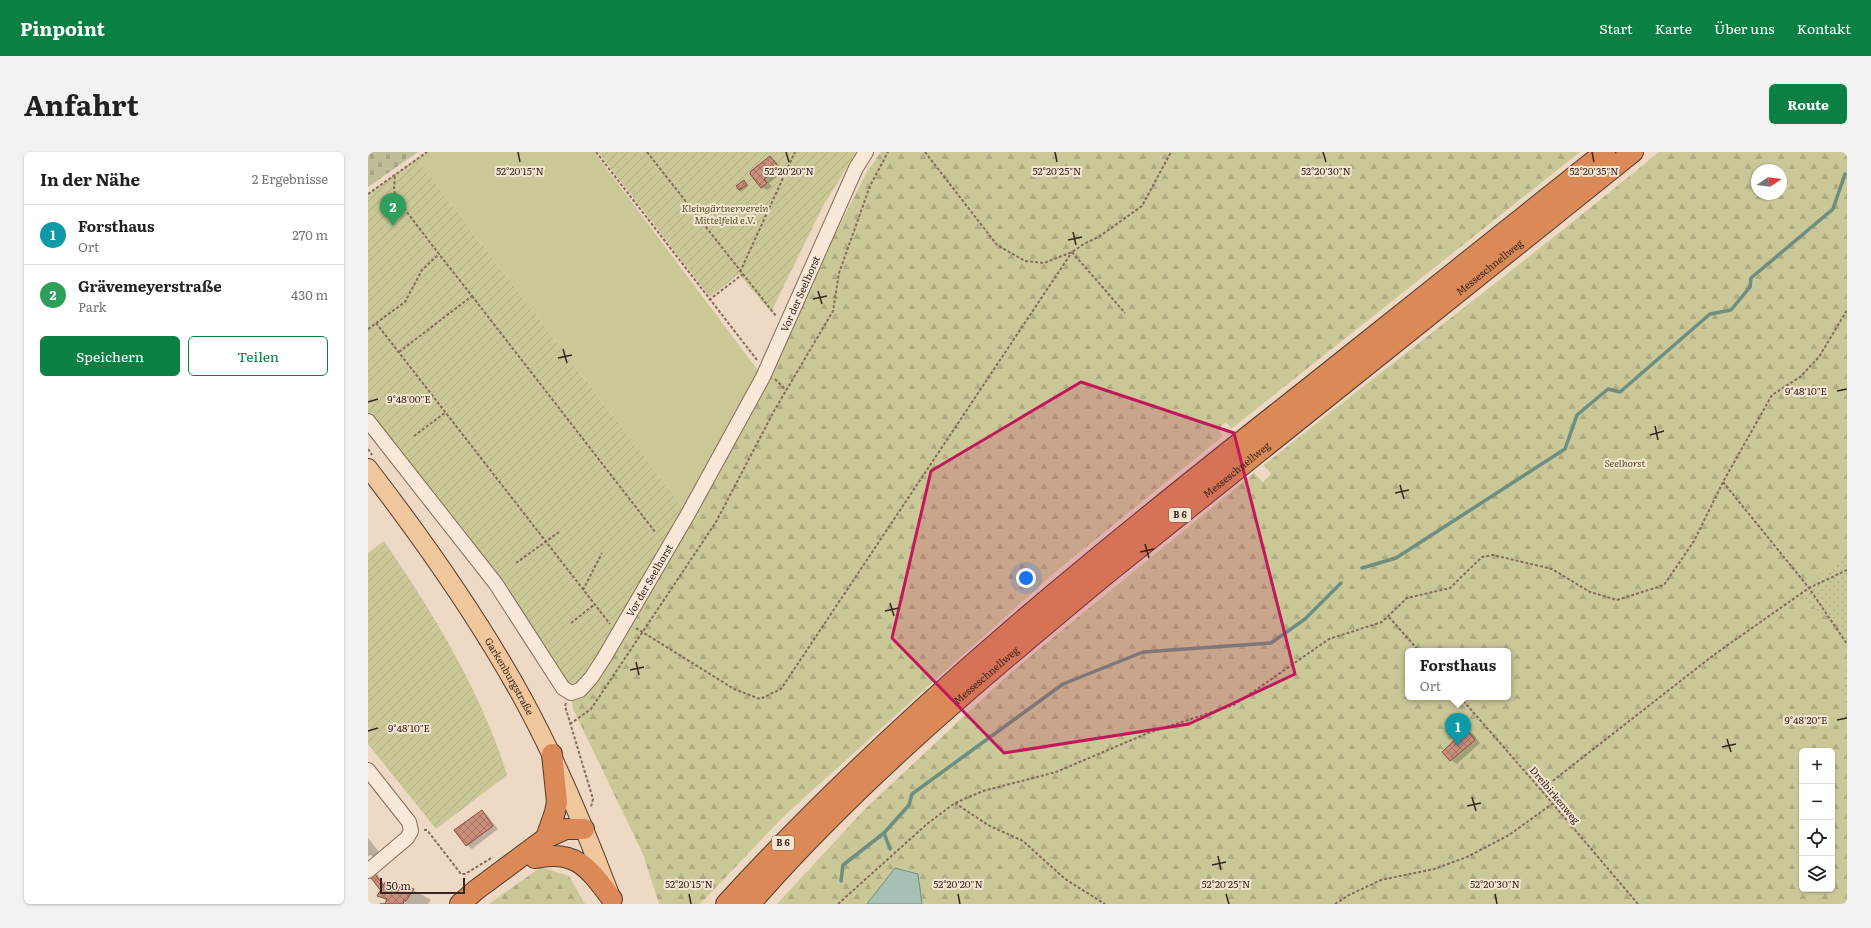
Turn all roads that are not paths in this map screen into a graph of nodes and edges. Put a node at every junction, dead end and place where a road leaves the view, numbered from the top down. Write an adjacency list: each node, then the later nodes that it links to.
1 (866, 152): 4 (street, Vor der Seelhorst)
2 (1605, 152): 15 (highway, Messeschnellweg / B 6)
3 (1633, 152): 16 (highway, Messeschnellweg / B 6)
4 (368, 420)
5 (368, 468): 6 (main road, Garkenburgstraße)
6 (552, 754): 8 (main road, Garkenburgstraße); 9 (highway)
7 (368, 770): 11 (street)
8 (584, 828): 9 (highway); 10 (highway); 12 (main road, Garkenburgstraße)
9 (546, 838): 13 (highway)
10 (535, 858): 12 (highway); 14 (highway)
11 (368, 871)
12 (613, 902)
13 (460, 904)
14 (469, 904)
15 (726, 904)
16 (750, 904)

